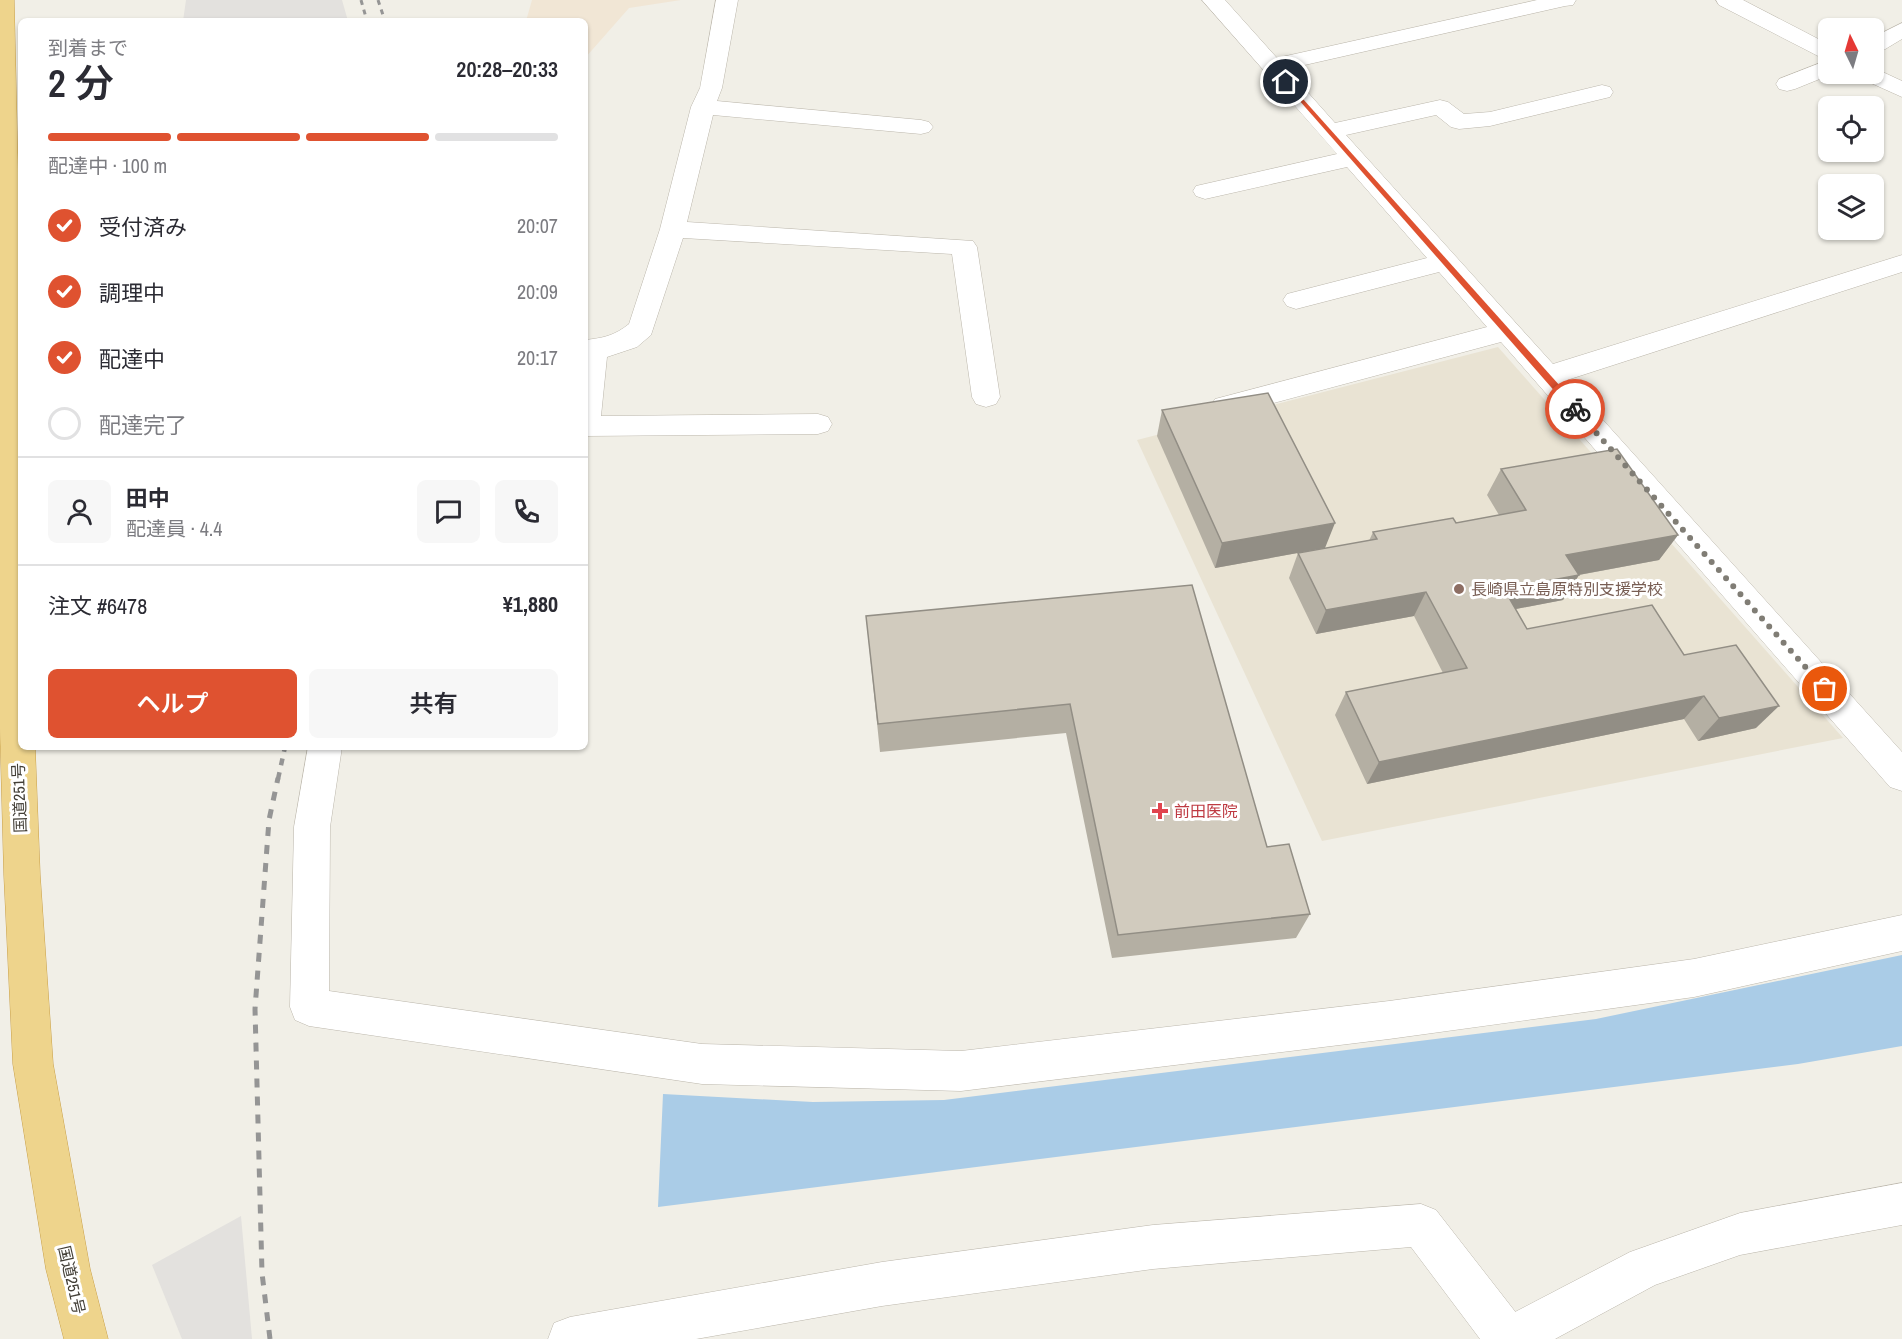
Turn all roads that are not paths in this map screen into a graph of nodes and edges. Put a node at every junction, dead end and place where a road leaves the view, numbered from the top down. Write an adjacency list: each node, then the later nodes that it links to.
1 (3, 0): 21 (highway, 国道251号)
2 (727, 0): 15 (street)
3 (1213, 0): 9 (street)
4 (1565, 0): 9 (street)
5 (1726, 0): 8 (street)
6 (1902, 30): 7 (street)
7 (1884, 40)
8 (1818, 47)
9 (1272, 66): 17 (street)
10 (1818, 71): 12 (street)
11 (1884, 81): 13 (street)
12 (1787, 84)
13 (1902, 90)
14 (1602, 93): 17 (street)
15 (703, 106): 16 (street); 20 (street)
16 (921, 127)
17 (1329, 131): 18 (street)
18 (1353, 158): 19 (street); 22 (street)
19 (1205, 192)
20 (673, 229): 26 (street); 29 (street)
21 (2, 234): 33 (highway, 国道251号)
22 (1445, 262): 24 (street); 25 (street)
23 (1902, 263): 27 (street)
24 (1296, 300)
25 (1507, 331): 27 (street); 30 (street)
26 (590, 349): 28 (street)
27 (1546, 376): 35 (street)
28 (588, 388)
29 (986, 397)
30 (1221, 407)
31 (818, 424): 32 (street)
32 (588, 426)
33 (7, 445): 38 (highway, 国道251号)
34 (325, 750): 36 (street)
35 (1902, 776)
36 (1902, 933)
37 (1902, 1204): 40 (street)
38 (86, 1339)
39 (570, 1339): 40 (street)
40 (1509, 1339)

